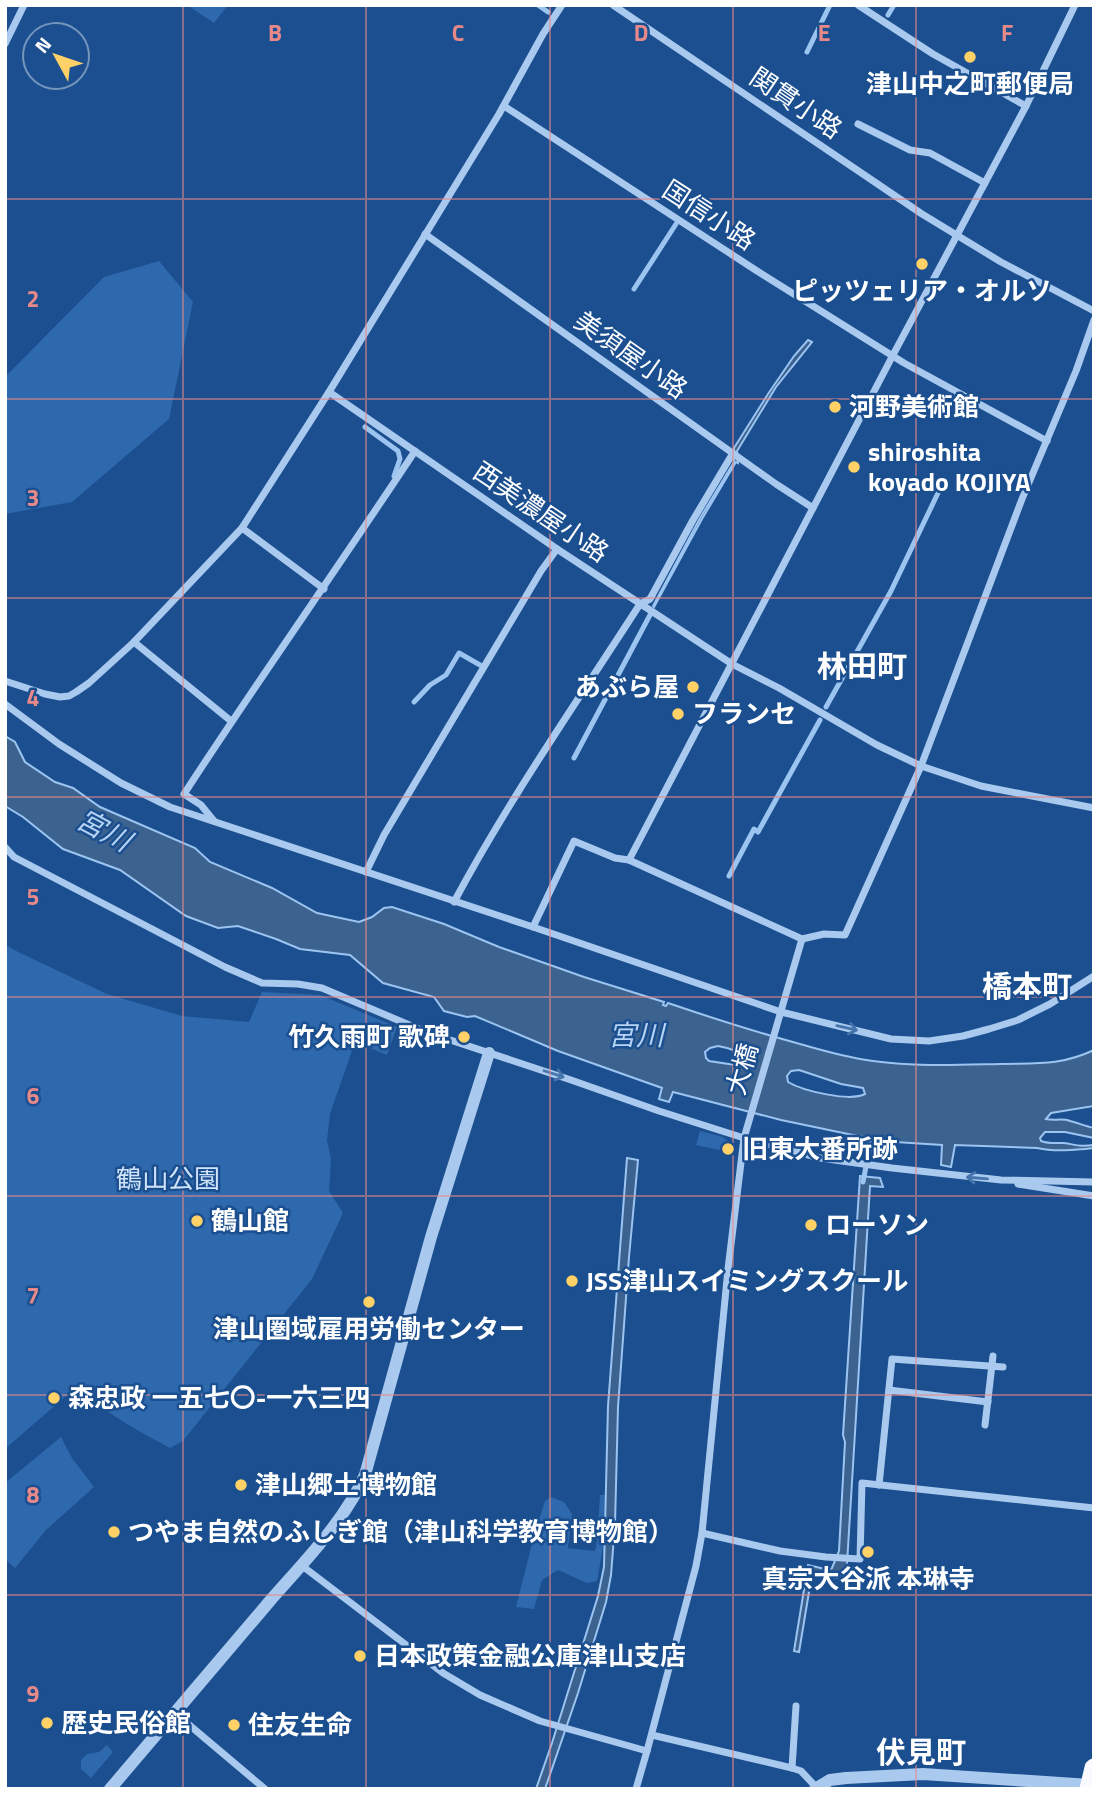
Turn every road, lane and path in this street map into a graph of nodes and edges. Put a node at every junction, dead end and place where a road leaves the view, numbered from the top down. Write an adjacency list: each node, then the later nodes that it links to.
1 (24, 5): 6 (street)
2 (562, 5): 7 (street)
3 (613, 5): 12 (street, 関貫小路)
4 (858, 5): 8 (street)
5 (1075, 5): 8 (street)
6 (5, 44)
7 (504, 106): 11 (street); 15 (street, 国信小路)
8 (1026, 106): 10 (street)
9 (858, 124): 10 (street)
10 (985, 183): 12 (street)
11 (425, 234): 16 (street); 19 (street, 美須屋小路)
12 (957, 235): 13 (street, 関貫小路); 15 (street)
13 (1094, 312)
14 (1094, 320): 17 (street)
15 (893, 355): 17 (street, 国信小路); 20 (street)
16 (329, 392): 18 (street, 西美濃屋小路); 21 (street)
17 (1047, 441): 30 (street)
18 (415, 452): 22 (street, 西美濃屋小路); 23 (street)
19 (733, 453): 20 (street, 美須屋小路); 24 (street)
20 (813, 508): 26 (street)
21 (242, 528): 23 (street); 25 (street)
22 (557, 549): 24 (street, 西美濃屋小路); 35 (street)
23 (324, 589): 29 (street)
24 (640, 604): 26 (street, 西美濃屋小路); 36 (street)
25 (134, 642): 27 (street); 29 (street)
26 (732, 664): 30 (street, 西美濃屋小路); 34 (street)
27 (5, 681)
28 (5, 704): 32 (street)
29 (231, 722): 32 (street)
30 (921, 766): 31 (street, 西美濃屋小路); 38 (street)
31 (1094, 808)
32 (214, 821): 35 (street)
33 (5, 847): 41 (street)
34 (629, 860): 37 (street); 38 (street)
35 (366, 872): 36 (street)
36 (454, 902): 37 (street)
37 (533, 927): 40 (street)
38 (802, 939): 40 (street, 大橋)
39 (1094, 976): 40 (street, one-way to 39)
40 (781, 1013): 42 (street, 大橋)
41 (489, 1053): 42 (street, one-way to 42); 55 (street)
42 (744, 1138): 43 (street, one-way to 42); 54 (street, 大橋)
43 (1001, 1180): 44 (street); 45 (street)
44 (1094, 1182)
45 (1094, 1195)
46 (993, 1356): 47 (street)
47 (992, 1367): 48 (street); 49 (street); 50 (street)
48 (1003, 1367)
49 (889, 1390): 50 (street); 52 (street)
50 (988, 1402): 51 (street)
51 (985, 1425)
52 (879, 1485): 53 (street); 54 (street)
53 (1094, 1508)
54 (702, 1532): 58 (street, 大橋)
55 (301, 1565): 57 (street); 59 (street)
56 (796, 1706): 60 (street)
57 (175, 1713): 63 (street); 64 (street)
58 (652, 1735): 59 (street, 大橋); 60 (street)
59 (648, 1751): 65 (street, 大橋)
60 (792, 1768): 62 (street)
61 (1092, 1782): 62 (street)
62 (815, 1788)
63 (110, 1789)
64 (265, 1789)
65 (636, 1789)

